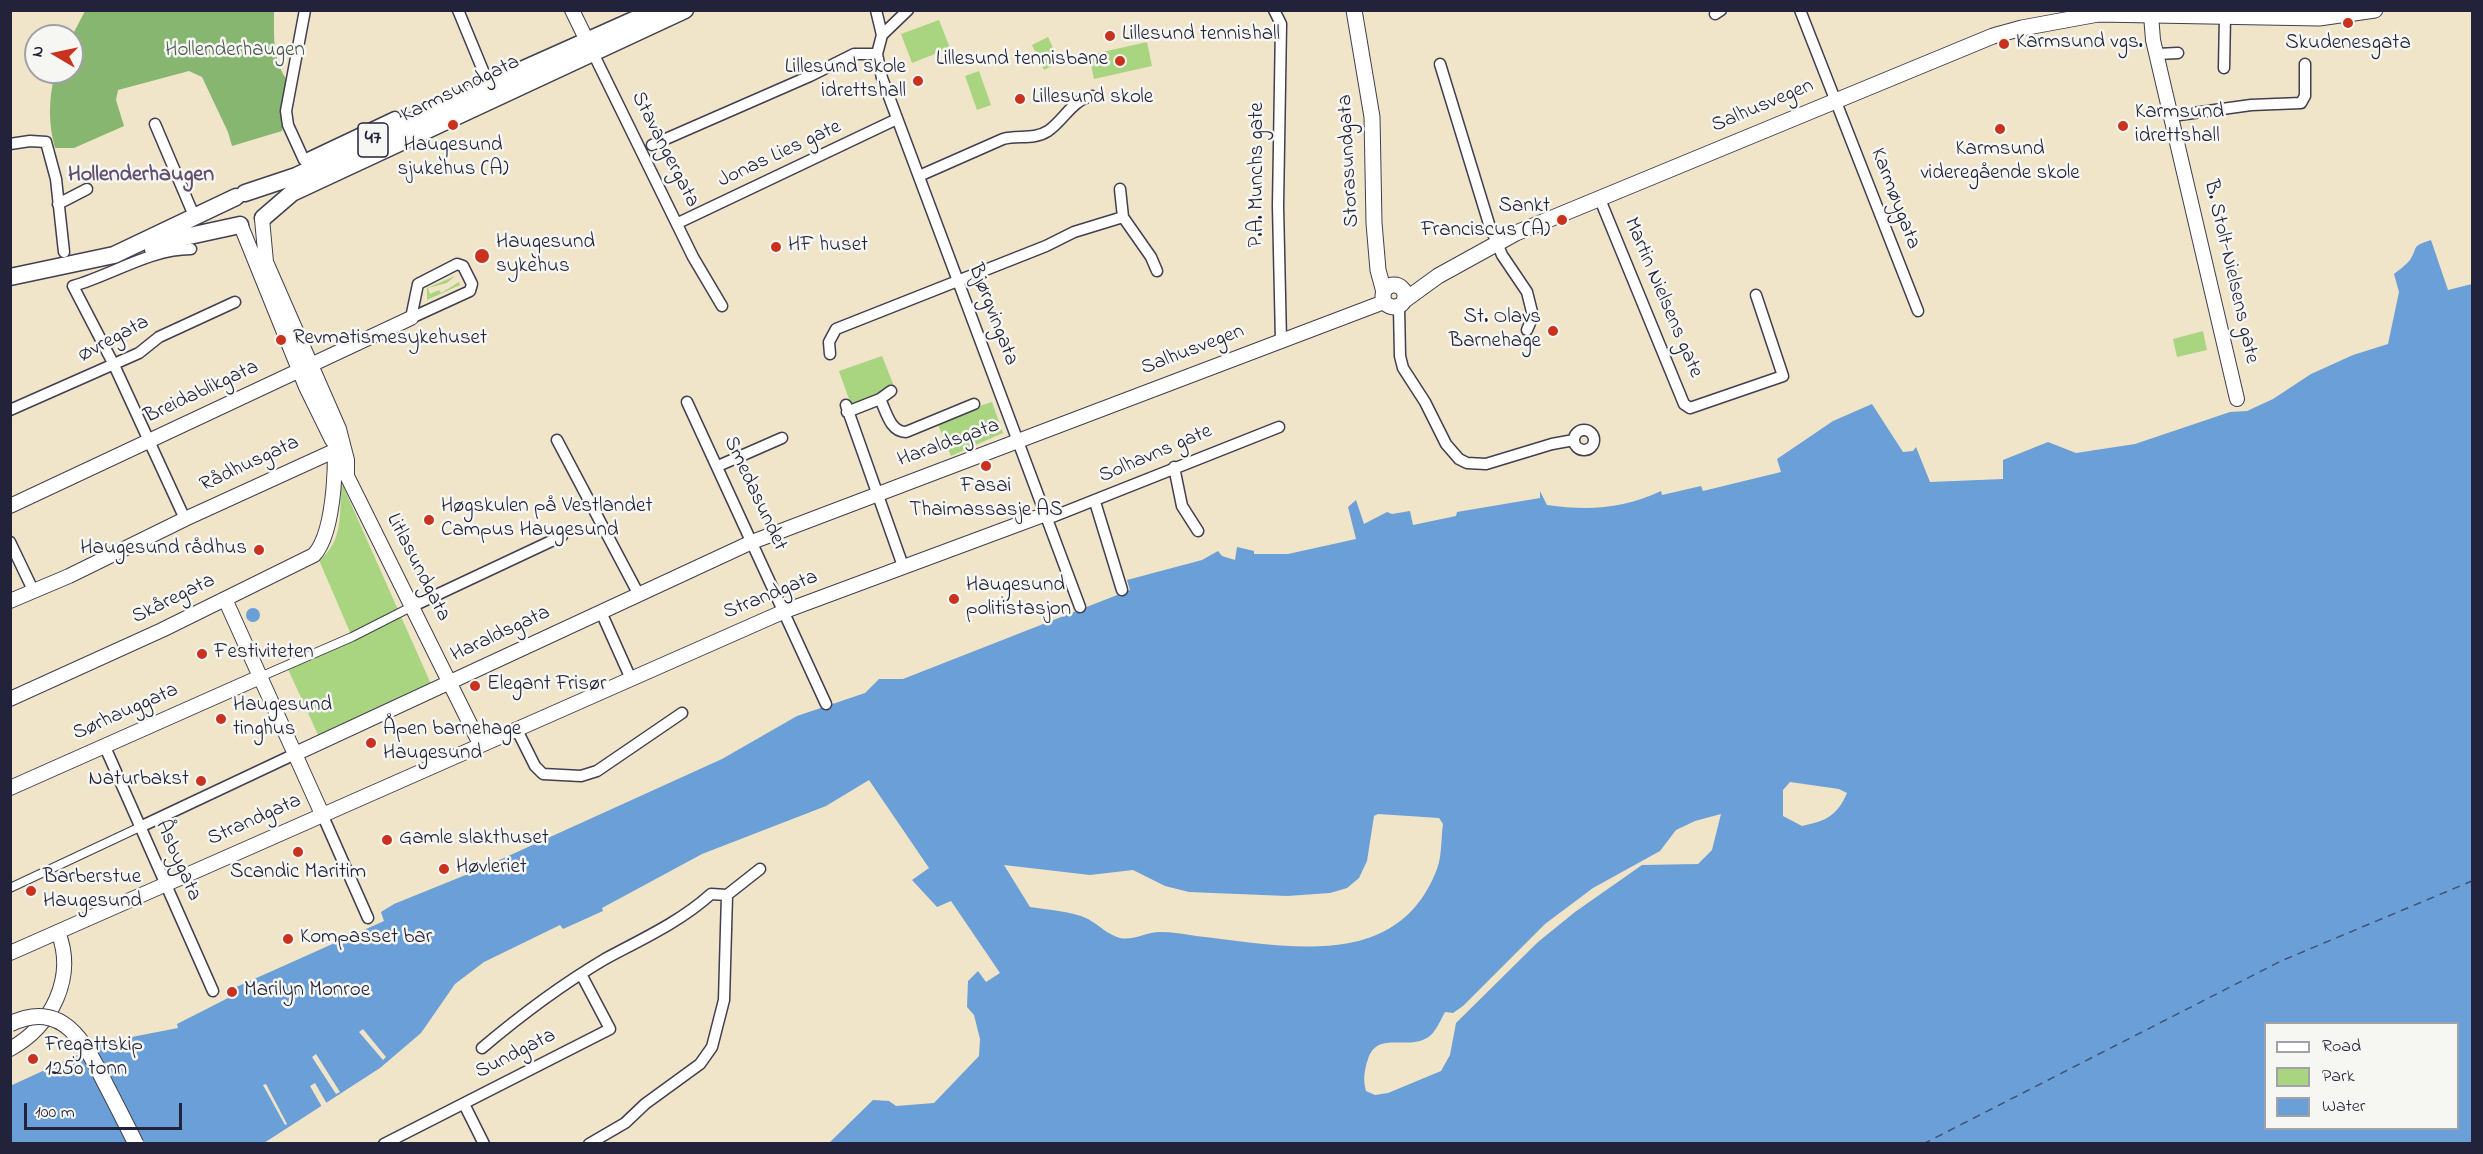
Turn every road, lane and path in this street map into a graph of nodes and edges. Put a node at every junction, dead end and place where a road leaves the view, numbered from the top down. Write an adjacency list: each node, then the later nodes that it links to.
1 (306, 10): 29 (street)
2 (458, 10): 25 (street)
3 (572, 10): 18 (street, Stavangergata)
4 (656, 10): 18 (main road, Karmsundgata / 47)
5 (685, 10): 18 (main road, Karmsundgata / 47)
6 (876, 10): 17 (street, Bjørgvingata)
7 (908, 10): 17 (street)
8 (1274, 10): 62 (street, P.A. Munchs gate)
9 (1354, 10): 45 (main road, Storasundgata)
10 (1800, 10): 27 (street, Karmøygata)
11 (2375, 10): 14 (main road, Salhusvegen)
12 (2151, 13): 15 (main road, Salhusvegen); 16 (main road, Salhusvegen); 21 (street, B. Stolt-Nielsens gate)
13 (2262, 14): 14 (main road, Salhusvegen); 16 (main road, Salhusvegen)
14 (2341, 14)
15 (2049, 16): 27 (main road, Salhusvegen)
16 (2225, 16): 24 (street)
17 (882, 35): 20 (street, Bjørgvingata)
18 (590, 47): 37 (main road, Karmsundgata / 47); 42 (main road, Karmsundgata / 47); 43 (street, Stavangergata)
19 (2178, 53): 21 (street)
20 (877, 54): 30 (street, Bjørgvingata); 33 (street)
21 (2157, 54): 28 (street, B. Stolt-Nielsens gate)
22 (1440, 64): 46 (street)
23 (2305, 64): 28 (street)
24 (2224, 68)
25 (484, 74)
26 (1092, 96): 34 (street)
27 (1835, 100): 38 (main road, Salhusvegen); 59 (street, Karmøygata)
28 (2172, 116): 68 (street, B. Stolt-Nielsens gate)
29 (395, 117)
30 (897, 119): 34 (street, Bjørgvingata); 43 (street, Jonas Lies gate)
31 (155, 124): 40 (street)
32 (10, 144): 39 (street)
33 (652, 145)
34 (919, 176): 52 (street, Bjørgvingata)
35 (87, 189): 39 (street)
36 (1120, 189): 41 (street)
37 (240, 195): 42 (main road); 44 (main road); 47 (main road, Karmsundgata / 47)
38 (1599, 197): 46 (main road, Salhusvegen); 54 (street, Martin Nielsens gate)
39 (58, 204): 49 (street)
40 (192, 211)
41 (1122, 217): 50 (street); 52 (street)
42 (262, 218): 44 (main road, 47); 65 (street, Litlasundgata)
43 (678, 223): 58 (street, Stavangergata)
44 (240, 225): 47 (main road, Karmsundgata / 47); 65 (street, Litlasundgata)
45 (1376, 238): 55 (main road, Storasundgata); 56 (main road, Storasundgata)
46 (1496, 243): 55 (main road, Salhusvegen); 61 (street)
47 (129, 247): 51 (main road, Karmsundgata / 47); 53 (main road, Karmsundgata / 47)
48 (191, 249): 64 (street)
49 (64, 252)
50 (1157, 272)
51 (10, 278)
52 (958, 280): 63 (street); 78 (street, Bjørgvingata)
53 (10, 286)
54 (1756, 294)
55 (1401, 295): 56 (main road); 56 (main road, Salhusvegen); 76 (street)
56 (1384, 297): 62 (street, Salhusvegen)
57 (235, 302): 64 (street, Øvregata)
58 (722, 306)
59 (1918, 311)
60 (411, 318): 60 (street, Breidablikgata); 65 (street, Breidablikgata)
61 (1527, 330)
62 (1281, 341): 78 (street, Salhusvegen)
63 (830, 354)
64 (114, 365): 71 (street, Øvregata); 77 (street)
65 (305, 367): 72 (street, Litlasundgata); 77 (street, Breidablikgata); 79 (street, Litlasundgata)
66 (891, 391): 67 (street)
67 (880, 399): 70 (street); 83 (street)
68 (2237, 399)
69 (687, 402): 80 (street, Smedasundet)
70 (974, 404)
71 (10, 410)
72 (332, 416): 79 (street, Litlasundgata); 82 (street, Litlasundgata)
73 (1279, 427): 81 (street, Solhavns gate)
74 (782, 438): 80 (street)
75 (557, 440): 95 (street)
76 (1574, 440)
77 (149, 441): 85 (street, Breidablikgata); 87 (street)
78 (1017, 441): 83 (street, Haraldsgata); 86 (street, Bjørgvingata)
79 (334, 450): 82 (street, Litlasundgata); 87 (street, Rådhusgata); 96 (street, Skåregata)
80 (718, 466): 91 (street, Smedasundet)
81 (1174, 467): 84 (street, Solhavns gate); 88 (street)
82 (347, 476): 98 (street, Litlasundgata)
83 (877, 494): 91 (street, Haraldsgata); 92 (street)
84 (1095, 502): 86 (street, Solhavns gate); 94 (street)
85 (10, 506)
86 (1046, 516): 92 (street, Strandgata); 99 (street, Bjørgvingata)
87 (185, 519): 93 (street, Rådhusgata)
88 (1198, 531)
89 (562, 536): 98 (street)
90 (10, 542): 93 (street)
91 (752, 542): 95 (street, Haraldsgata); 100 (street, Smedasundet)
92 (903, 566): 100 (street, Strandgata)
93 (33, 590): 97 (street, Rådhusgata)
94 (1122, 590)
95 (639, 595): 101 (street, Haraldsgata)
96 (225, 599): 102 (street); 105 (street, Skåregata)
97 (10, 600)
98 (413, 606): 102 (street); 104 (street, Litlasundgata)
99 (1080, 607)
100 (785, 611): 103 (street, Strandgata); 106 (street, Smedasundet)
101 (601, 612): 103 (street); 104 (street, Haraldsgata)
102 (260, 677): 110 (street, Sørhauggata); 111 (street)
103 (631, 679): 108 (street, Strandgata)
104 (450, 682): 109 (street, Litlasundgata); 111 (street, Haraldsgata)
105 (10, 699)
106 (826, 704)
107 (682, 712): 108 (street)
108 (516, 728): 109 (street, Strandgata)
109 (480, 744): 113 (street, Strandgata)
110 (105, 747): 112 (street, Sørhauggata); 114 (street, Åsbygata)
111 (295, 754): 113 (street); 114 (street, Haraldsgata)
112 (10, 788)
113 (322, 814): 116 (street, Strandgata); 119 (street)
114 (140, 827): 116 (street, Åsbygata); 117 (street, Haraldsgata)
115 (760, 869): 118 (street)
116 (166, 884): 120 (street, Strandgata); 123 (street, Åsbygata)
117 (10, 888)
118 (727, 895): 122 (street); 131 (street)
119 (368, 918)
120 (58, 932): 121 (street, Strandgata); 126 (street)
121 (11, 952)
122 (581, 974): 125 (street); 127 (street, Sundgata)
123 (213, 991)
124 (10, 1024): 128 (main road, bridge)
125 (482, 1048)
126 (10, 1049)
127 (464, 1104): 129 (street, Sundgata); 130 (street)
128 (136, 1143)
129 (384, 1143)
130 (484, 1143)
131 (590, 1143)

